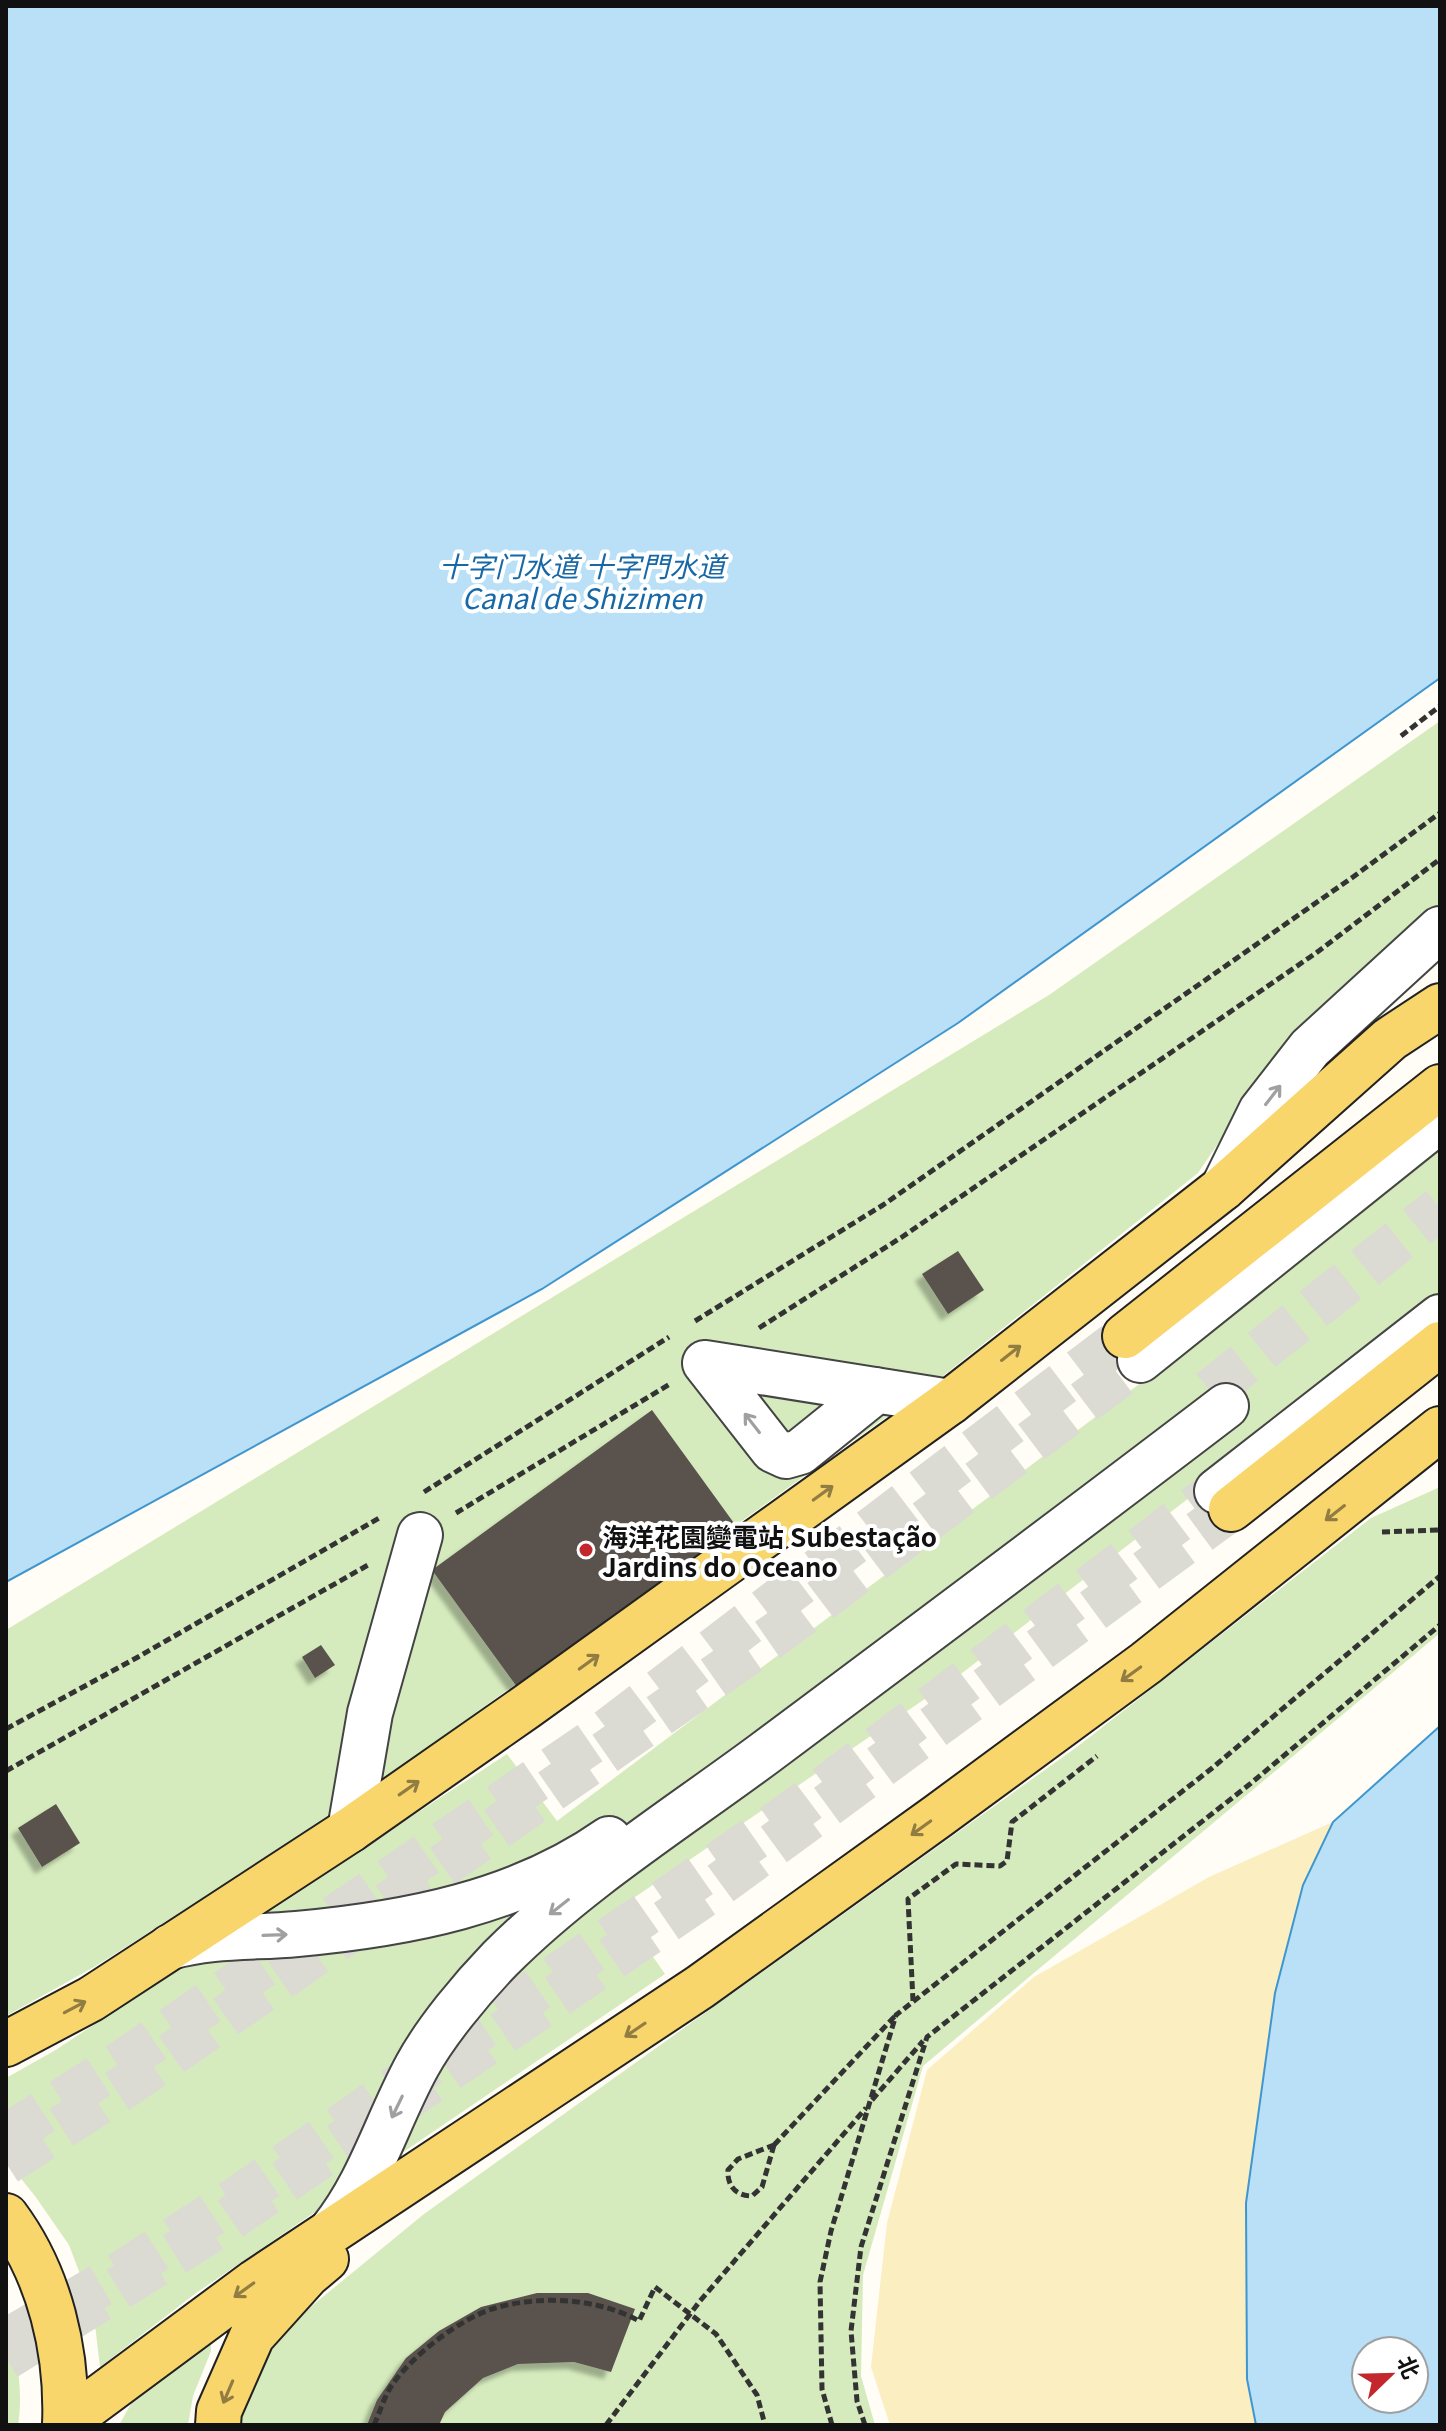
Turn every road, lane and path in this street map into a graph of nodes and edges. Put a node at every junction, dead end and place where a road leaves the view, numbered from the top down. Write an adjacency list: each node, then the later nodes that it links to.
1 (1440, 706): 2 (path)
2 (1401, 736)
3 (1440, 813): 10 (path)
4 (1440, 929): 8 (lane, one-way to 4)
5 (1440, 1006): 8 (main road)
6 (1440, 1087): 13 (main road)
7 (1440, 1120): 13 (lane)
8 (1223, 1188): 15 (main road, one-way to 8)
9 (1440, 1317): 19 (lane)
10 (693, 1323)
11 (679, 1331): 20 (path)
12 (1440, 1344): 19 (main road)
13 (1132, 1348)
14 (877, 1390): 15 (lane)
15 (950, 1402): 27 (main road, one-way to 15)
16 (1440, 1429): 18 (main road)
17 (1440, 1450): 18 (lane)
18 (1385, 1474): 34 (main road, one-way to 34)
19 (1224, 1500)
20 (410, 1514): 25 (path); 27 (lane)
21 (1440, 1530): 22 (path)
22 (1372, 1539)
23 (1440, 1576): 29 (path)
24 (1440, 1625): 31 (path)
25 (6, 1729)
26 (1109, 1747): 29 (path)
27 (350, 1830): 28 (main road)
28 (170, 1947): 32 (main road, one-way to 28); 37 (lane, one-way to 37)
29 (913, 2001): 30 (path)
30 (896, 2015): 33 (path); 35 (path)
31 (927, 2037): 33 (path); 44 (path)
32 (6, 2044)
33 (869, 2104): 41 (path); 43 (path)
34 (496, 2123): 37 (main road); 39 (main road, one-way to 39)
35 (774, 2145): 35 (path)
36 (6, 2216): 38 (main road)
37 (331, 2231): 38 (main road, one-way to 38)
38 (65, 2424)
39 (218, 2425)
40 (374, 2425): 42 (path, bridge)
41 (606, 2425)
42 (765, 2425)
43 (832, 2425)
44 (865, 2425)

